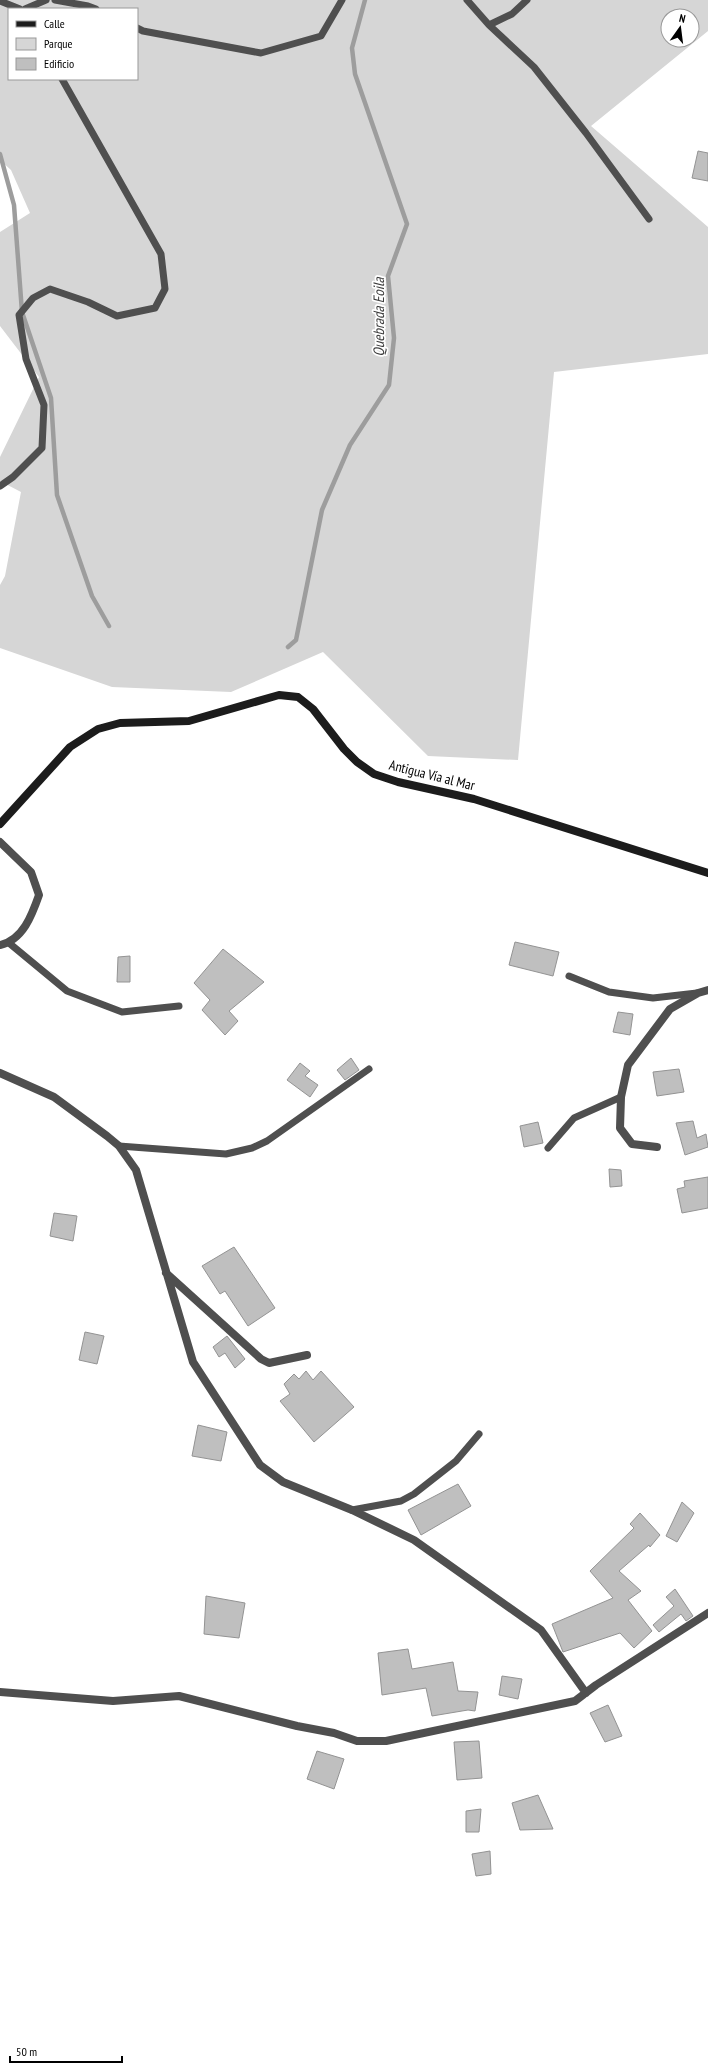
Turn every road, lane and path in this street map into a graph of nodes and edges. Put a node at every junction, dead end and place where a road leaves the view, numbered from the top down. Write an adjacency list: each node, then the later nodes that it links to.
1 (46, 0): 8 (lane)
2 (55, 0): 9 (lane)
3 (342, 0): 11 (lane)
4 (467, 0): 10 (lane)
5 (527, 0): 10 (lane)
6 (0, 1): 7 (lane)
7 (18, 8)
8 (27, 8)
9 (93, 8)
10 (490, 25): 13 (lane)
11 (138, 28)
12 (63, 80): 14 (lane)
13 (649, 219)
14 (0, 486)
15 (0, 824): 17 (main road, Antigua Vía al Mar)
16 (0, 842): 18 (street)
17 (708, 873)
18 (9, 943): 19 (street); 23 (lane)
19 (0, 944)
20 (569, 976): 22 (lane)
21 (708, 990): 22 (street)
22 (698, 993): 26 (street)
23 (179, 1006)
24 (369, 1069): 27 (lane)
25 (0, 1073): 27 (street)
26 (621, 1097): 28 (street); 29 (lane)
27 (119, 1146): 30 (street)
28 (657, 1147)
29 (548, 1148)
30 (166, 1273): 31 (street); 33 (street)
31 (307, 1355)
32 (479, 1434): 33 (lane)
33 (352, 1510): 36 (street)
34 (708, 1613): 36 (street)
35 (0, 1692): 36 (street)
36 (586, 1693)

